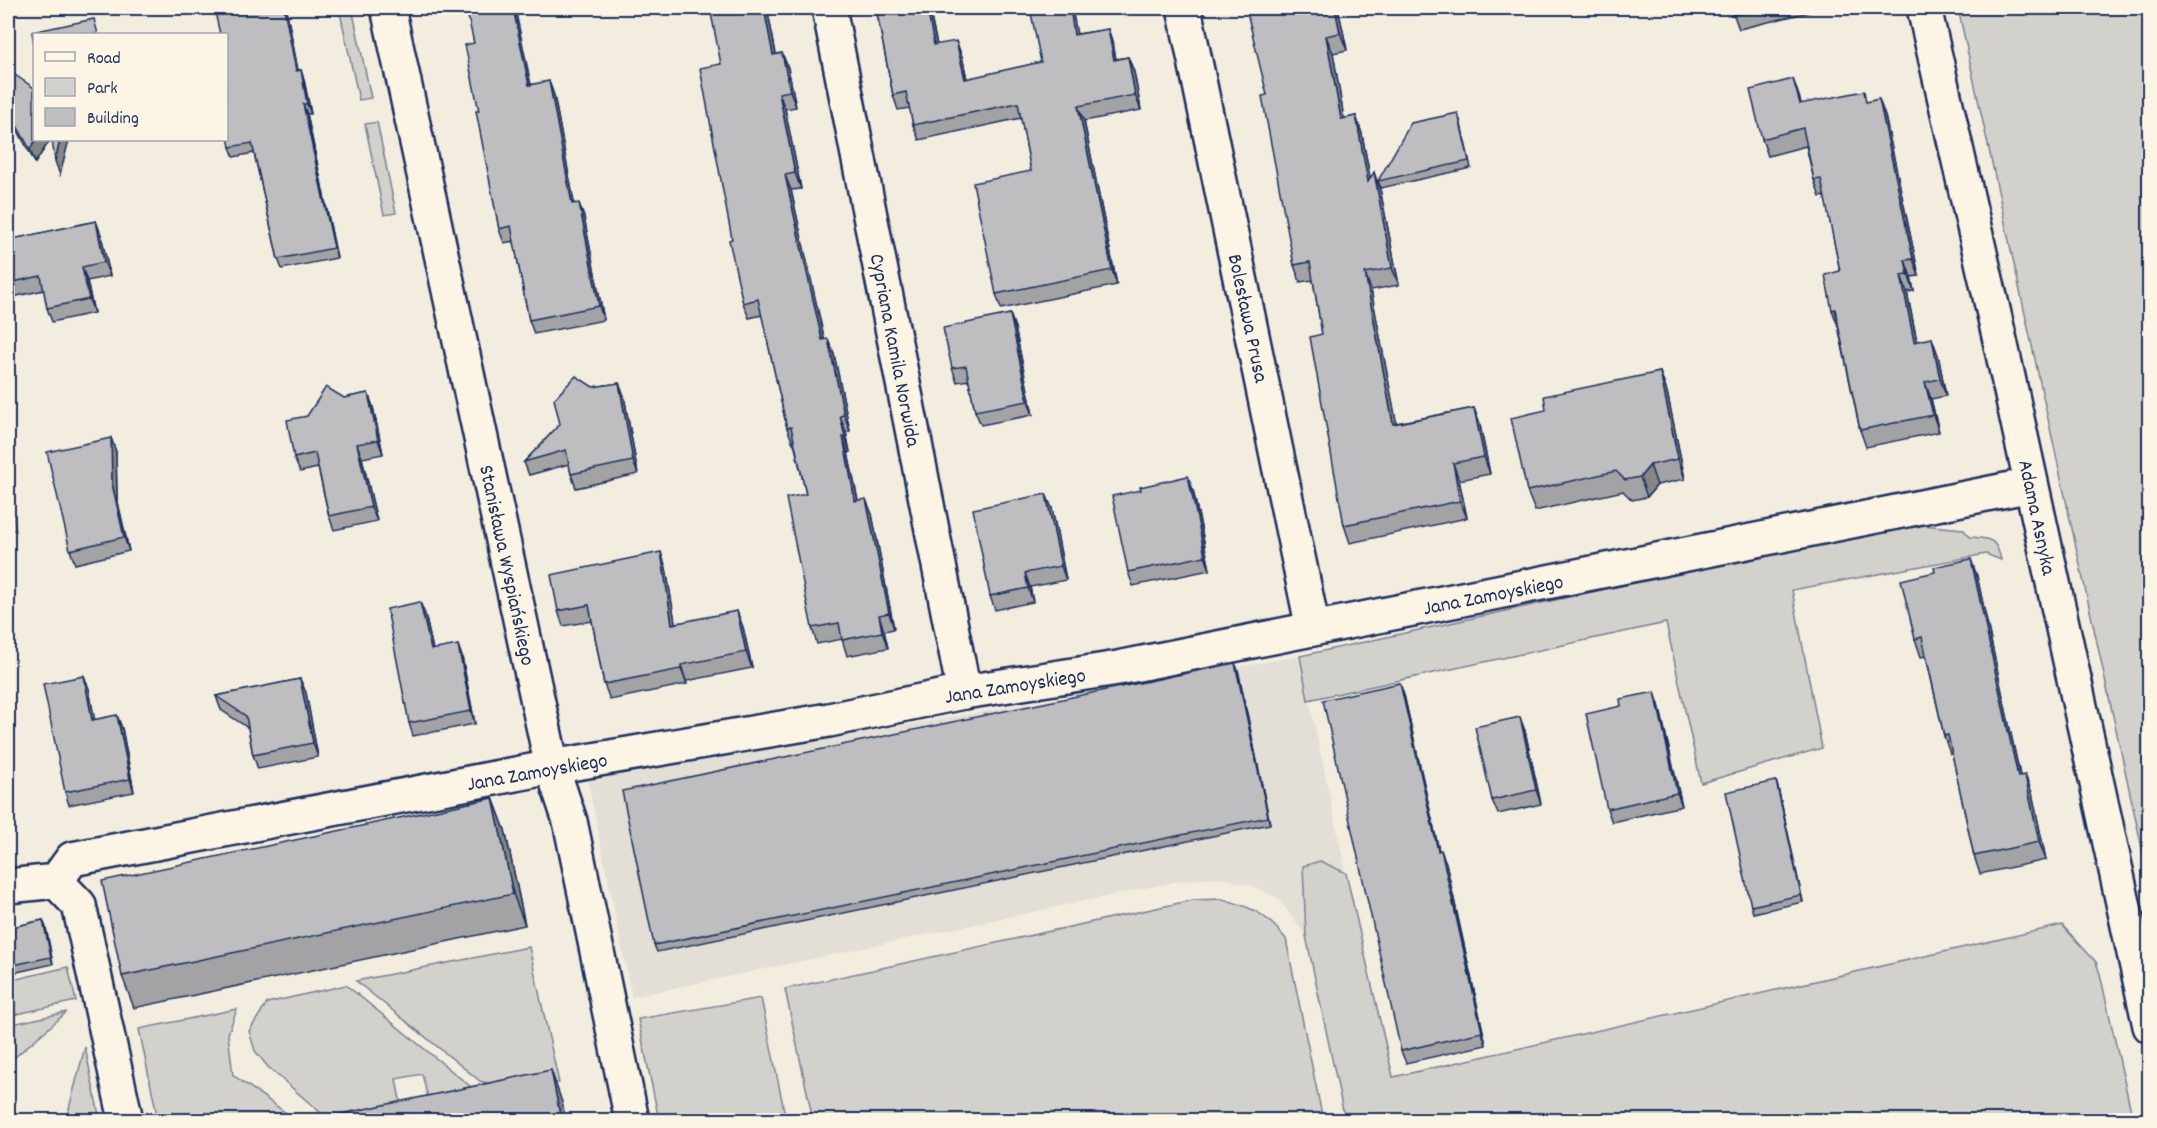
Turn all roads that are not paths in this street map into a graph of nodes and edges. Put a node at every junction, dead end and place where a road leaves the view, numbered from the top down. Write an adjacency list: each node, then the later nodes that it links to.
1 (388, 8): 8 (street, Stanisława Wyspiańskiego)
2 (829, 8): 7 (street, Cypriana Kamila Norwida)
3 (1184, 8): 6 (street, Bolesława Prusa)
4 (1924, 8): 5 (street, Adama Asnyka)
5 (2031, 485): 6 (street, Jana Zamoyskiego); 11 (street, Adama Asnyka)
6 (1313, 629): 7 (street, Jana Zamoyskiego)
7 (964, 692): 8 (street, Jana Zamoyskiego)
8 (552, 766): 9 (street, Jana Zamoyskiego); 13 (street, Stanisława Wyspiańskiego)
9 (56, 881): 10 (street); 12 (street)
10 (8, 886)
11 (2150, 1026)
12 (126, 1120)
13 (632, 1120)

